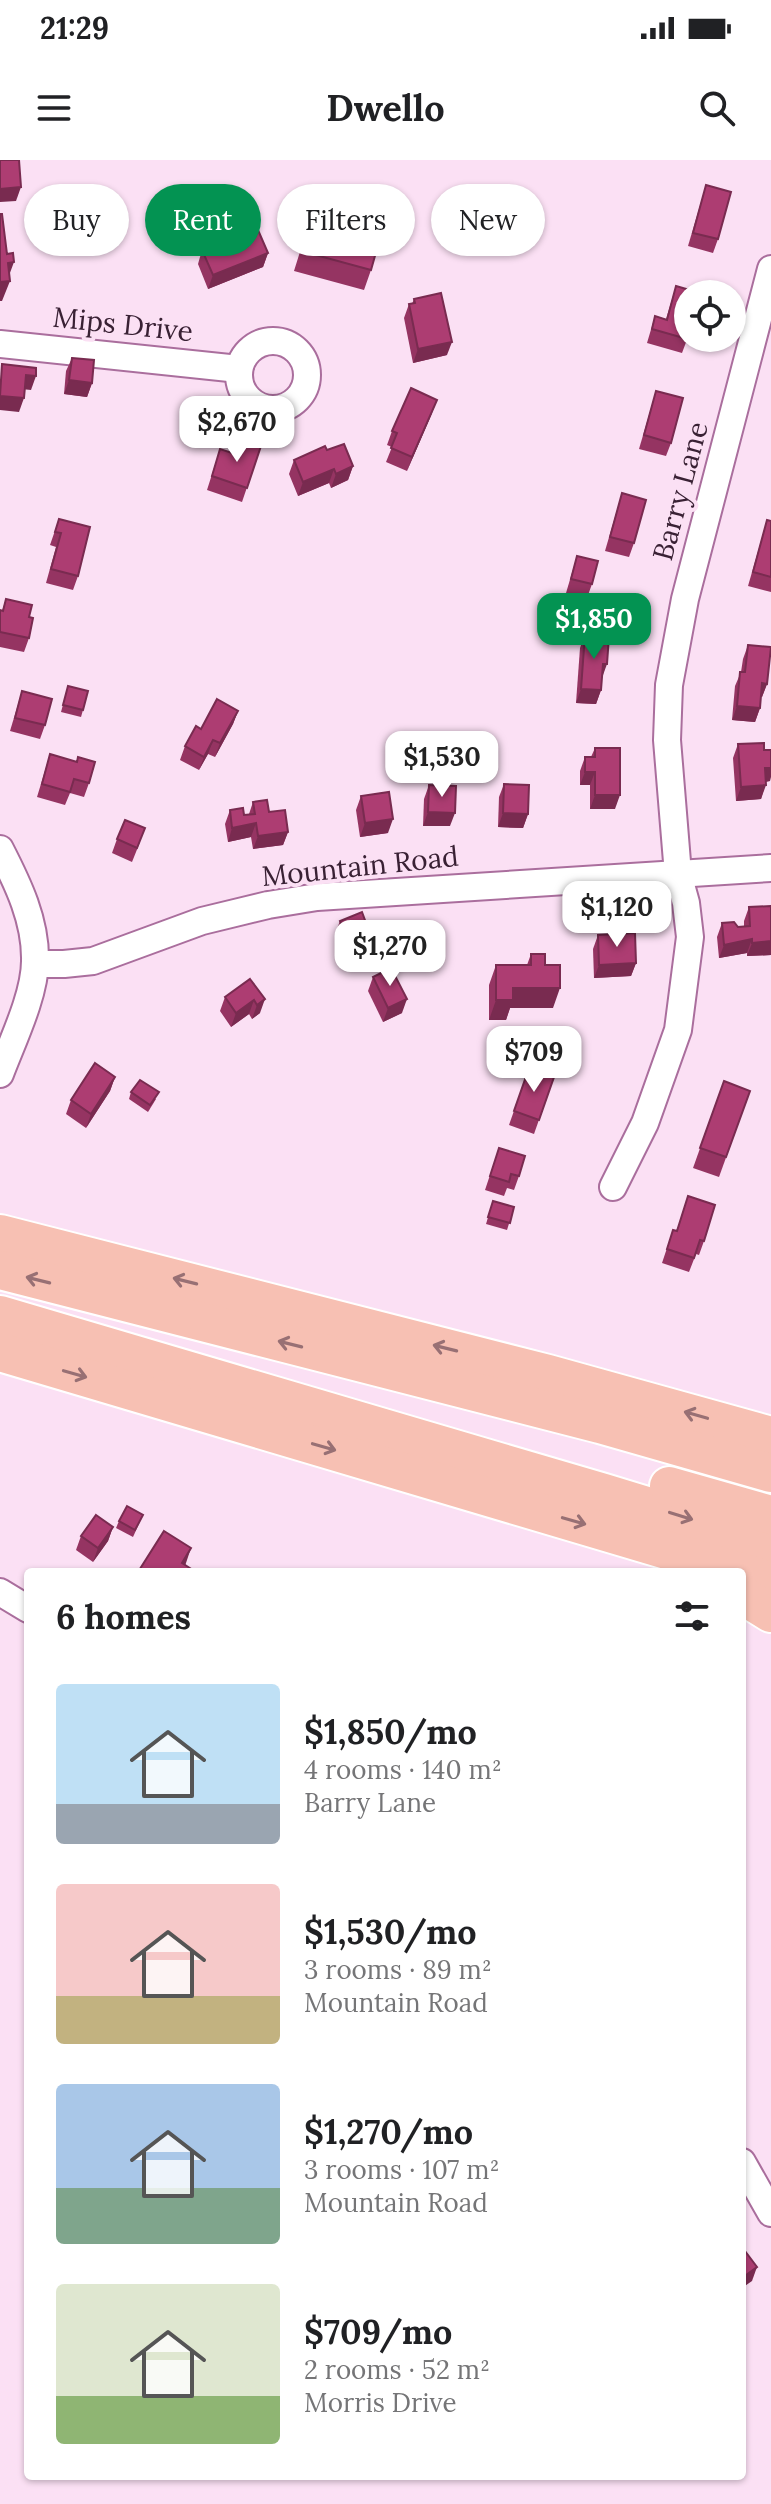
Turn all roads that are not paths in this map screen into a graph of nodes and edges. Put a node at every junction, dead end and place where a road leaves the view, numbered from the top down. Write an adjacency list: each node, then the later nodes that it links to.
1 (771, 269): 6 (street, Barry Lane)
2 (0, 344): 3 (street, Mips Drive)
3 (239, 369)
4 (0, 849): 7 (street)
5 (771, 868): 6 (street, Mountain Road)
6 (678, 874): 7 (street, Mountain Road); 9 (street, Barry Lane)
7 (36, 964): 8 (street)
8 (0, 1074)
9 (613, 1187)
10 (0, 1234): 16 (highway, one-way to 10)
11 (0, 1270): 14 (highway, one-way to 11)
12 (0, 1315): 15 (highway)
13 (0, 1352): 21 (highway, one-way to 21)
14 (329, 1354): 17 (highway); 18 (highway)
15 (257, 1391): 19 (highway); 20 (highway, one-way to 20)
16 (771, 1436)
17 (771, 1473)
18 (771, 1488)
19 (771, 1515)
20 (771, 1544)
21 (710, 1566)
22 (746, 1575): 23 (highway)
23 (771, 1581)
24 (0, 1592): 26 (street)
25 (746, 1597): 27 (highway)
26 (24, 1607)
27 (771, 1613)
28 (746, 2169): 29 (street)
29 (771, 2213)

